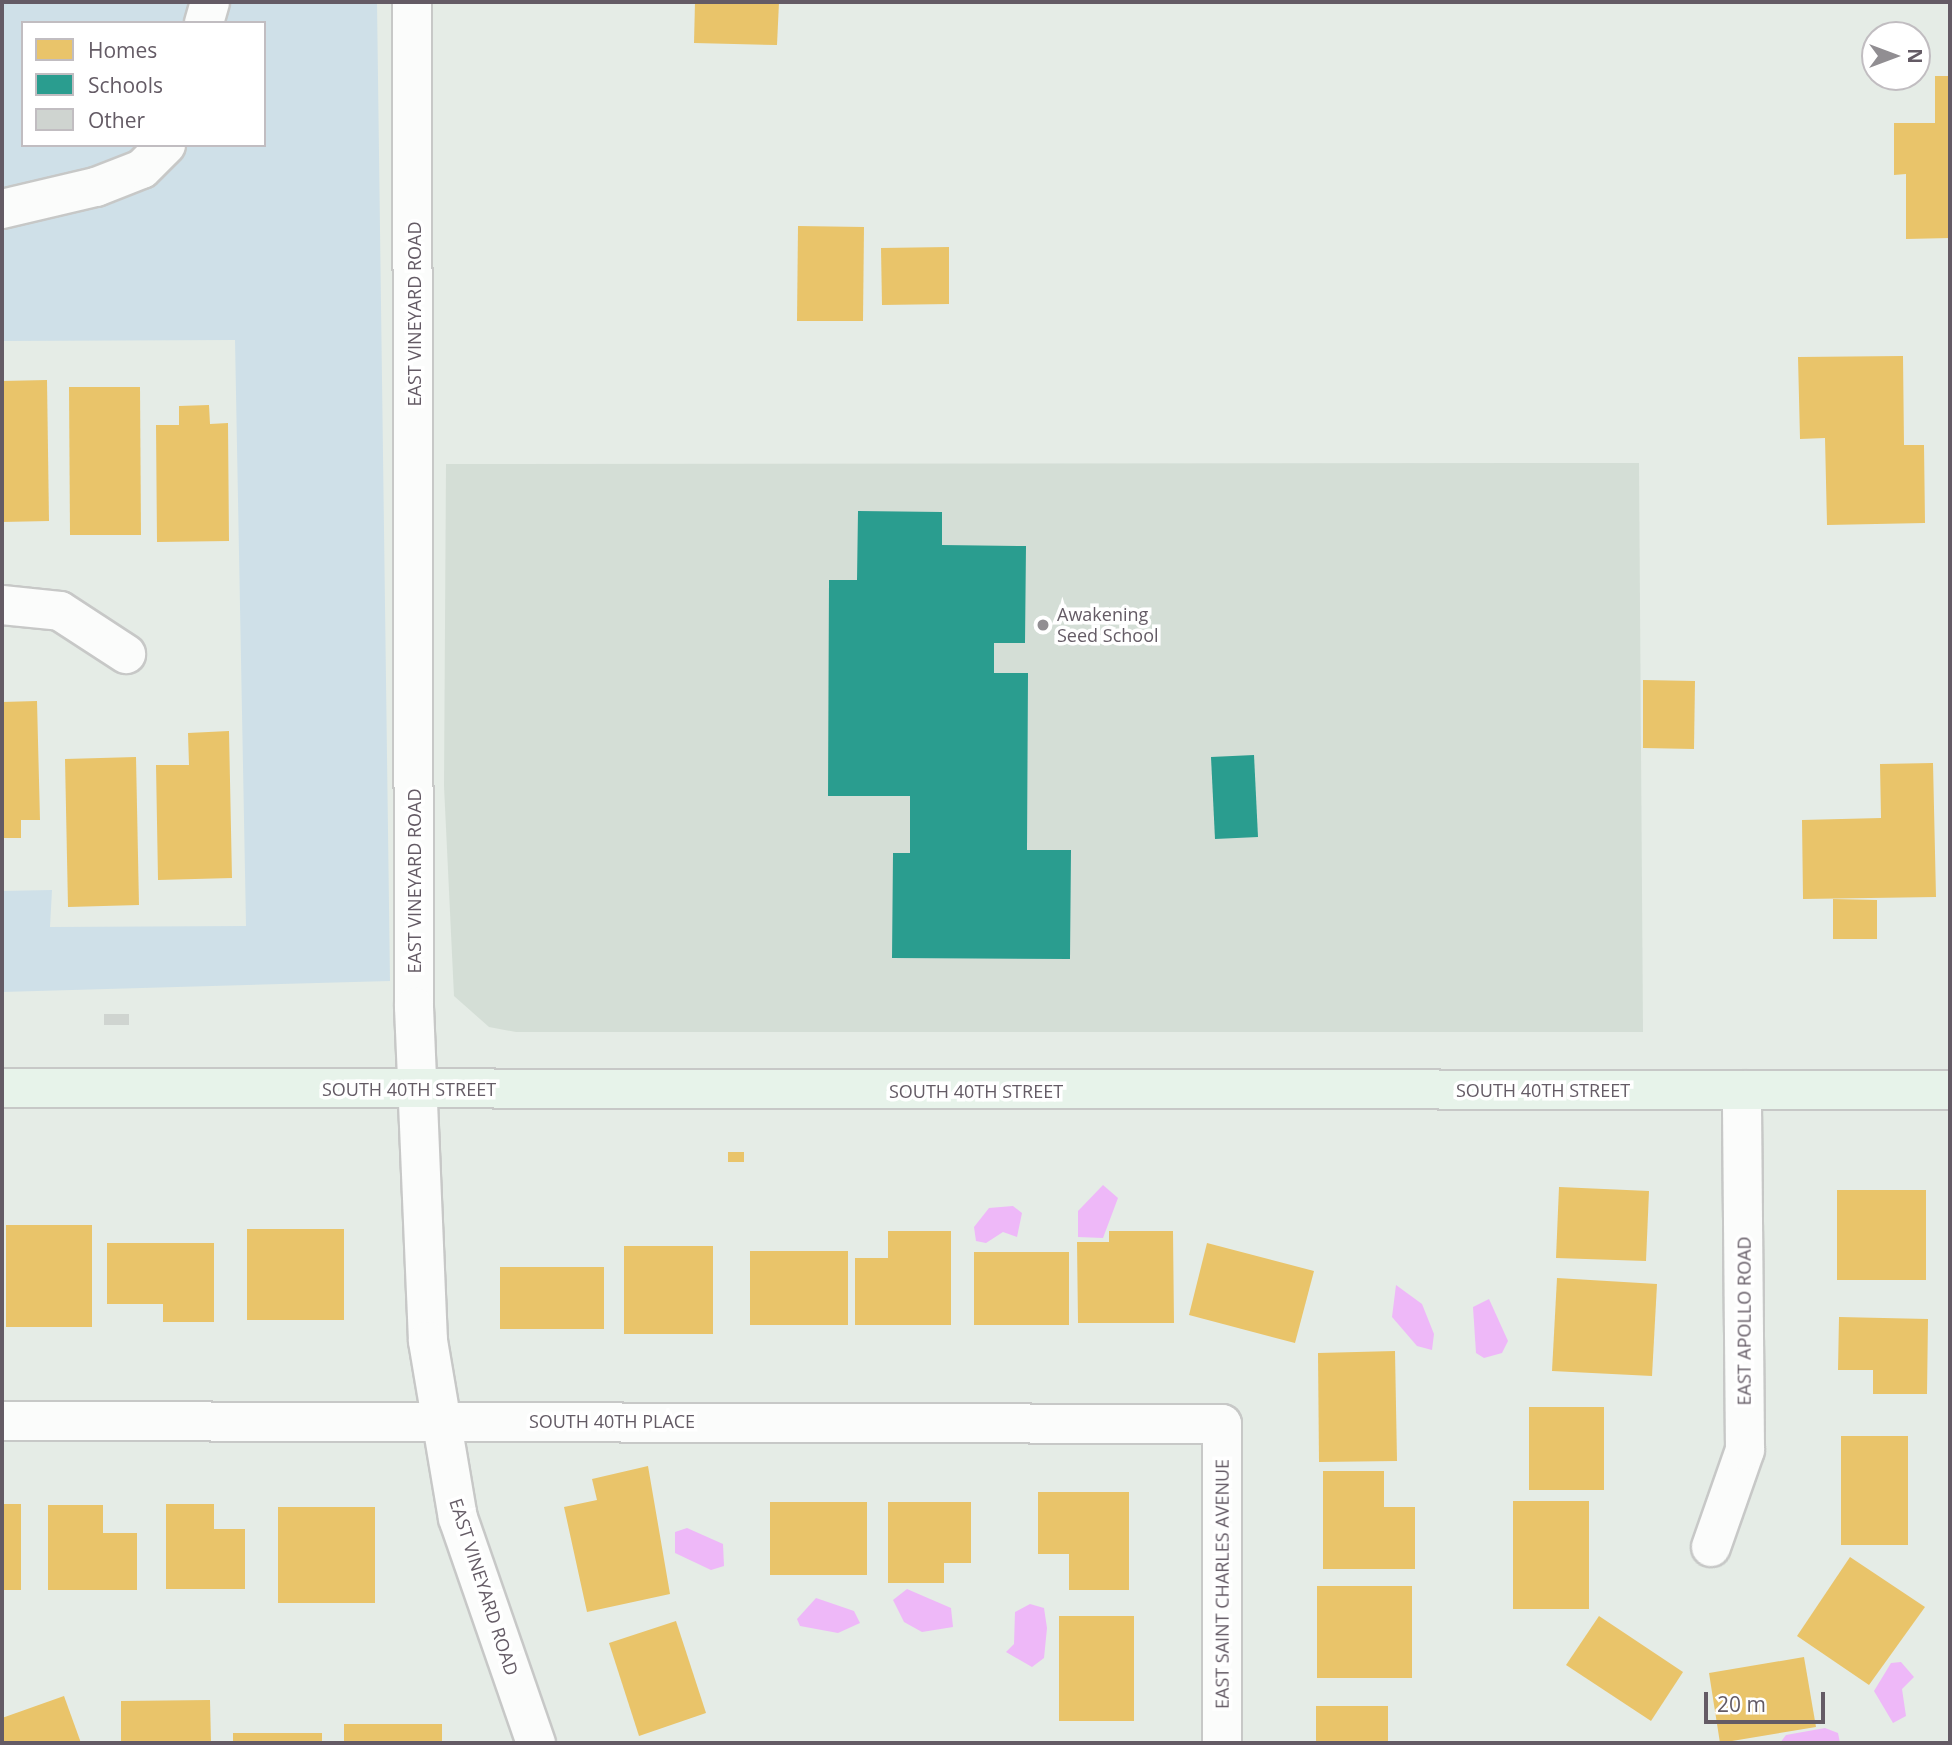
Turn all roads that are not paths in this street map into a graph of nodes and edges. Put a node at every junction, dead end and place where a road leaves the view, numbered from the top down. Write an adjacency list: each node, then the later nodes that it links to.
1 (209, 2): 3 (street)
2 (412, 2): 9 (street, EAST VINEYARD ROAD)
3 (204, 21)
4 (164, 147): 5 (street)
5 (2, 209)
6 (2, 605): 7 (street)
7 (126, 654)
8 (2, 1088): 9 (main road, SOUTH 40TH STREET)
9 (415, 1089): 10 (main road, SOUTH 40TH STREET); 13 (street, EAST VINEYARD ROAD)
10 (1742, 1090): 11 (main road, SOUTH 40TH STREET); 15 (street, EAST APOLLO ROAD)
11 (1950, 1090)
12 (2, 1420): 13 (street, SOUTH 40TH PLACE)
13 (439, 1420): 14 (street, SOUTH 40TH PLACE); 16 (street, EAST VINEYARD ROAD)
14 (1222, 1424): 17 (street, EAST SAINT CHARLES AVENUE)
15 (1711, 1547)
16 (536, 1743)
17 (1222, 1743)

